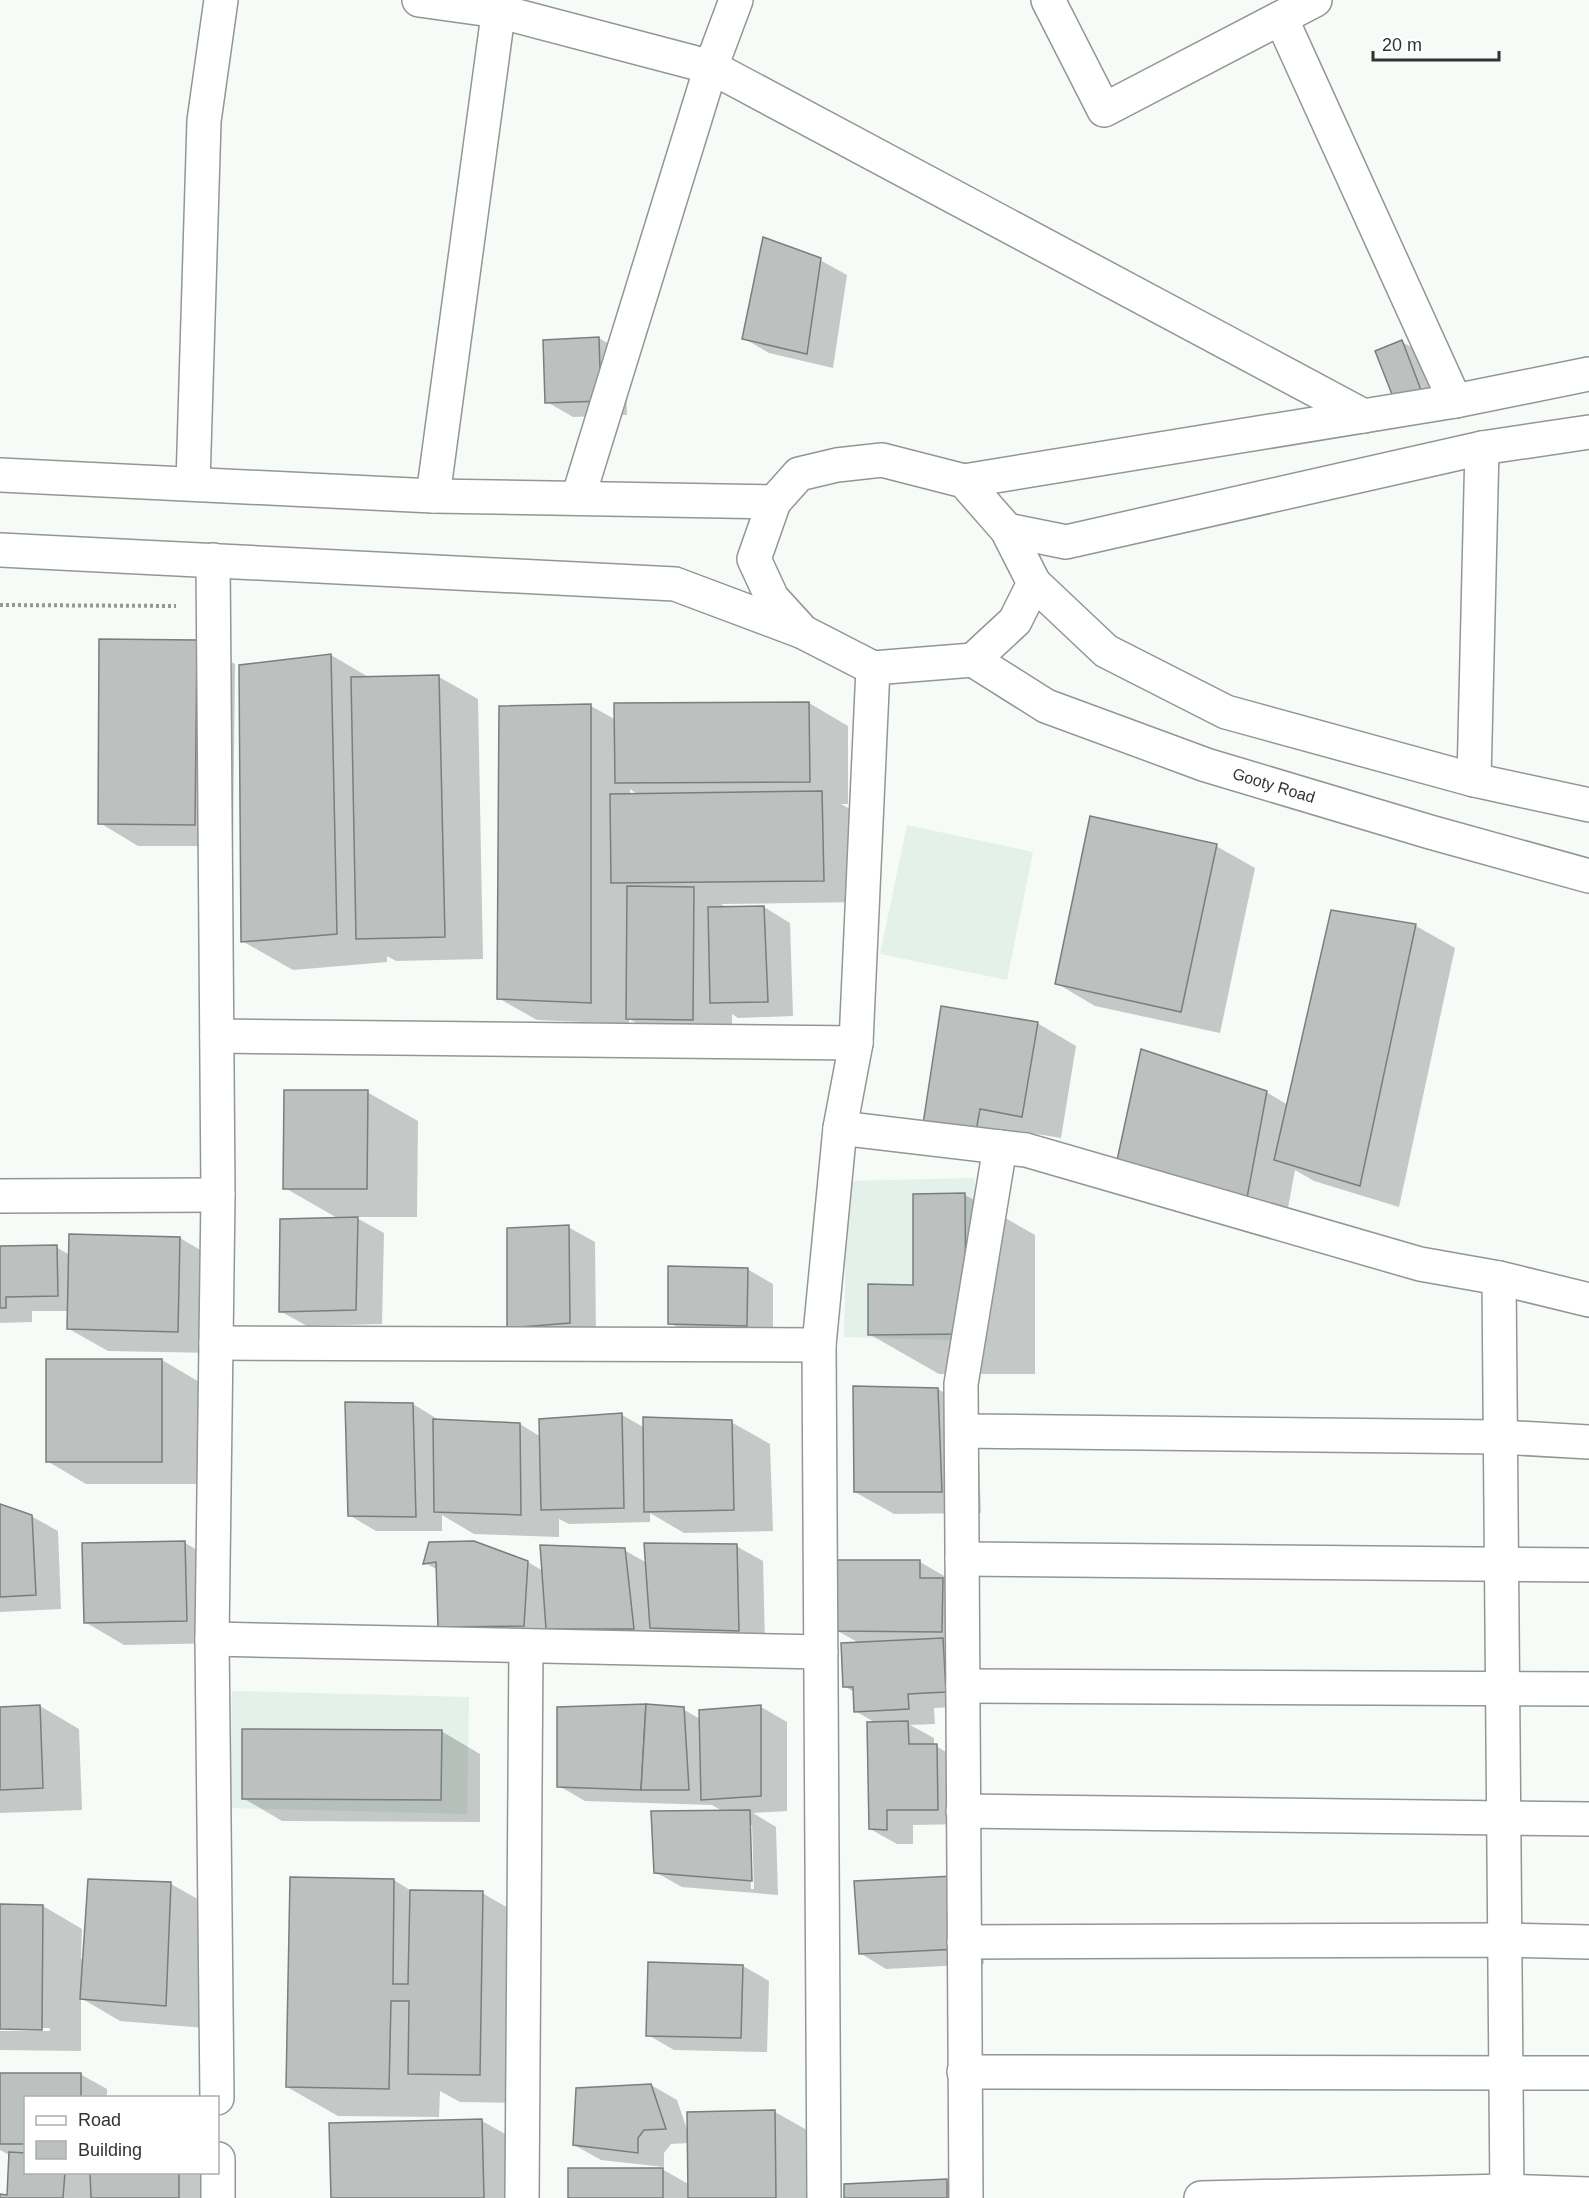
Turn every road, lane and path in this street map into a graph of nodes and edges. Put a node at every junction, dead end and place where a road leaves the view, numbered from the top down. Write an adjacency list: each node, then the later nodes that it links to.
1 (221, 0): 16 (street)
2 (419, 0): 6 (street)
3 (736, 0): 8 (street)
4 (1048, 0): 7 (street)
5 (1315, 0): 7 (street)
6 (499, 5): 8 (street); 17 (street)
7 (1281, 18): 10 (street)
8 (711, 67): 11 (street); 18 (street)
9 (1589, 374): 10 (street)
10 (1455, 401): 11 (street)
11 (1364, 416): 15 (street)
12 (1589, 432): 13 (street)
13 (1482, 448): 20 (street); 29 (street)
14 (0, 475): 16 (street)
15 (964, 480): 19 (street); 20 (street)
16 (194, 483): 17 (street)
17 (433, 496): 18 (street)
18 (578, 498): 19 (street)
19 (774, 502): 26 (street)
20 (1007, 530): 23 (street)
21 (0, 550): 22 (street)
22 (213, 560): 25 (street); 26 (street)
23 (1034, 583): 27 (street); 29 (street)
24 (0, 605): 25 (path)
25 (213, 606): 32 (street)
26 (803, 632): 28 (street)
27 (973, 660): 28 (street); 31 (street, Gooty Road)
28 (873, 668): 33 (street)
29 (1474, 780): 30 (street)
30 (1589, 805)
31 (1589, 876)
32 (217, 1036): 33 (street); 36 (street)
33 (856, 1043): 34 (street)
34 (840, 1128): 35 (street); 41 (street)
35 (1000, 1147): 38 (street); 42 (street)
36 (218, 1195): 37 (street); 40 (street)
37 (0, 1196)
38 (1499, 1278): 39 (street); 43 (street)
39 (1589, 1300)
40 (216, 1344): 41 (street); 48 (street)
41 (819, 1346): 50 (street)
42 (962, 1431): 43 (street); 45 (street)
43 (1500, 1437): 44 (street); 46 (street)
44 (1589, 1442)
45 (962, 1559): 46 (street); 51 (street)
46 (1501, 1563): 47 (street); 52 (street)
47 (1589, 1565)
48 (212, 1639): 49 (street); 63 (street)
49 (526, 1646): 50 (street); 68 (street)
50 (821, 1652): 69 (street)
51 (963, 1686): 52 (street); 54 (street)
52 (1502, 1688): 53 (street); 55 (street)
53 (1589, 1689)
54 (963, 1811): 55 (street); 58 (street)
55 (1503, 1818): 56 (street); 57 (street)
56 (1589, 1819)
57 (1504, 1940): 58 (street); 59 (street); 61 (street)
58 (964, 1942): 60 (street)
59 (1589, 1942)
60 (964, 2072): 61 (street); 70 (street)
61 (1505, 2072): 62 (street); 65 (street)
62 (1589, 2073)
63 (217, 2096)
64 (218, 2174): 67 (street)
65 (1507, 2194): 66 (street); 71 (street)
66 (1589, 2194)
67 (218, 2198)
68 (522, 2198)
69 (824, 2198)
70 (966, 2198)
71 (1201, 2198)

